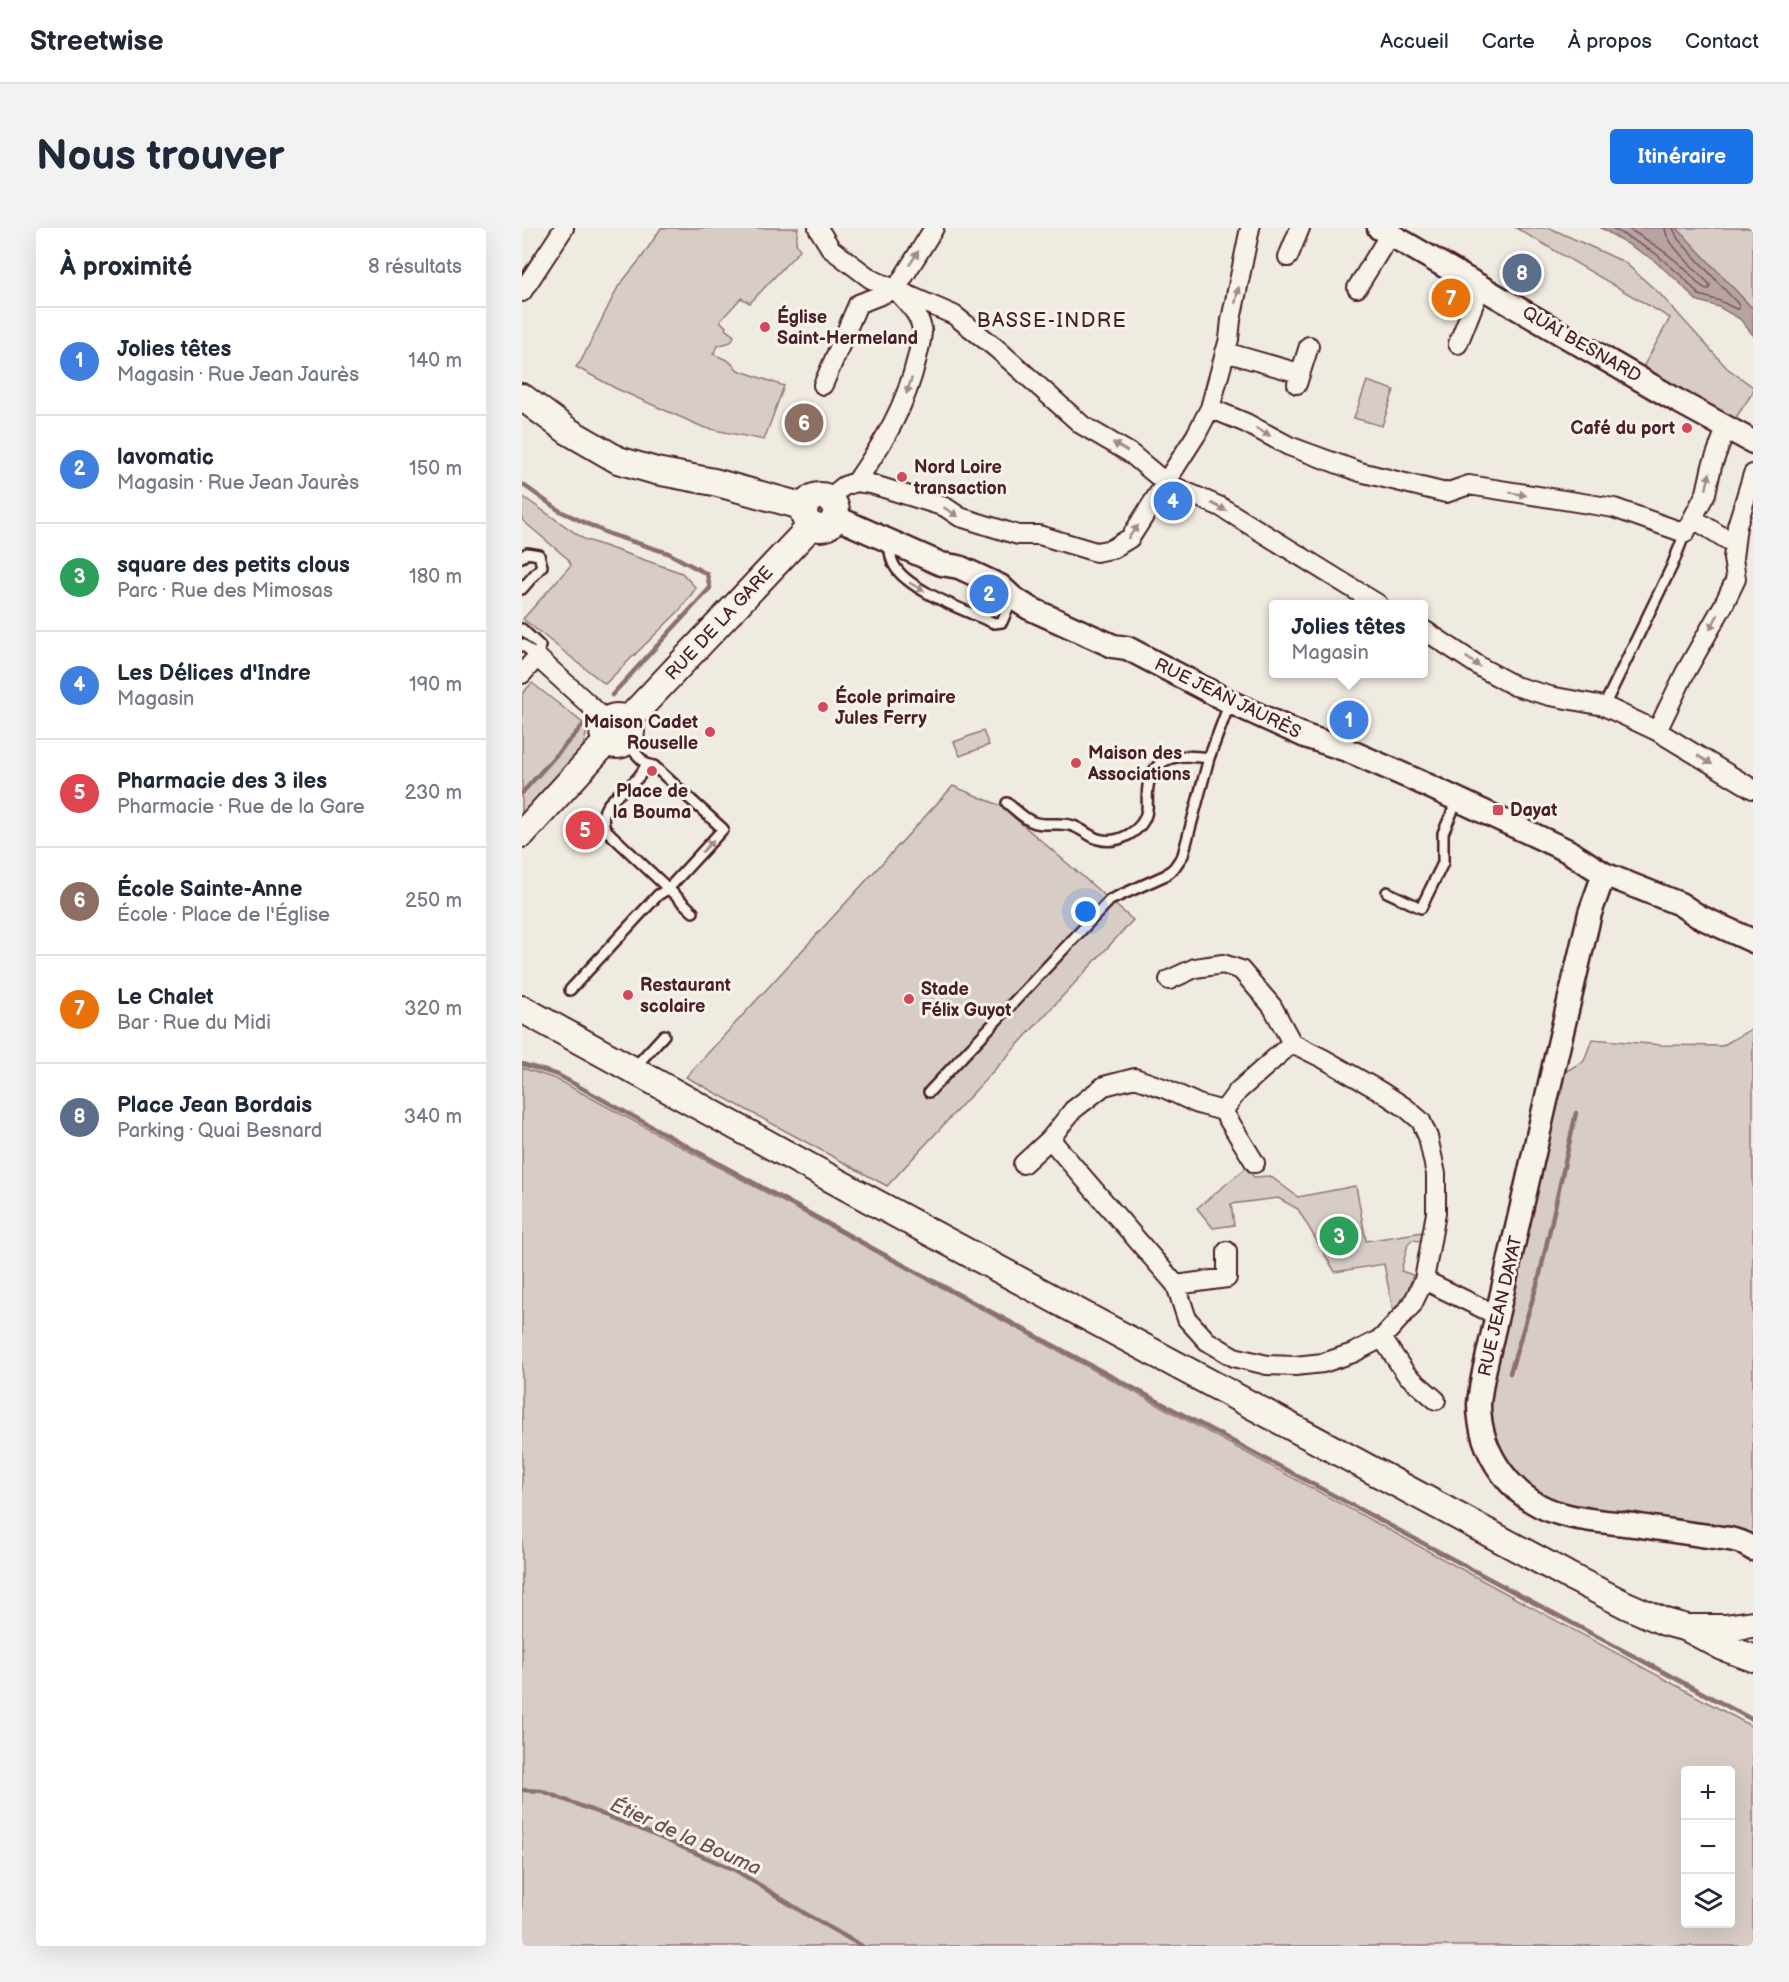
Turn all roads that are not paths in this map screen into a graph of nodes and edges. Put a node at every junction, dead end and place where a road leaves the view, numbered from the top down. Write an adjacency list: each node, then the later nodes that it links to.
1 (564, 228): 11 (street)
2 (818, 228): 10 (street)
3 (934, 228): 10 (street, one-way to 3)
4 (1250, 228): 14 (street, one-way to 4)
5 (1300, 228): 7 (street)
6 (1385, 231): 8 (street, QUAI BESNARD); 9 (street)
7 (1288, 257)
8 (1481, 286): 12 (street); 18 (street, QUAI BESNARD)
9 (1358, 288)
10 (896, 290): 15 (street); 21 (street, one-way to 21); 22 (street, one-way to 10)
11 (522, 292)
12 (1458, 344)
13 (1309, 346): 14 (street)
14 (1225, 352): 17 (street)
15 (824, 385)
16 (522, 398): 23 (main road)
17 (1210, 408): 22 (street); 24 (street, one-way to 24)
18 (1726, 428): 19 (street, QUAI BESNARD); 24 (street, one-way to 18)
19 (1753, 442)
20 (1753, 474): 26 (street)
21 (856, 482): 22 (street, one-way to 22); 23 (street)
22 (1166, 483): 30 (street, one-way to 30)
23 (820, 512): 25 (street, RUE JEAN JAURÈS); 38 (main road, RUE DE LA GARE)
24 (1690, 526): 26 (street); 37 (lane)
25 (889, 540): 29 (street, RUE JEAN JAURÈS); 29 (lane, one-way to 29)
26 (1734, 544): 39 (street, one-way to 39)
27 (522, 557): 28 (lane)
28 (522, 589)
29 (1013, 598): 36 (street, RUE JEAN JAURÈS)
30 (1372, 600)
31 (522, 629): 34 (lane)
32 (1428, 633): 37 (street, one-way to 37)
33 (522, 644): 34 (lane)
34 (537, 657): 35 (street); 38 (street)
35 (522, 674)
36 (1230, 702): 40 (lane); 43 (street, RUE JEAN JAURÈS)
37 (1604, 706): 39 (street)
38 (617, 731): 41 (lane); 45 (main road, RUE DE LA GARE)
39 (1657, 731): 42 (street, one-way to 42)
40 (1209, 758): 44 (lane); 57 (lane)
41 (646, 764): 47 (lane); 47 (lane, one-way to 41)
42 (1753, 789)
43 (1456, 801): 46 (street, RUE JEAN JAURÈS); 48 (lane)
44 (1007, 803)
45 (522, 834)
46 (1604, 874): 50 (street, RUE JEAN JAURÈS); 65 (street, RUE JEAN DAYAT)
47 (668, 889): 49 (lane); 52 (lane)
48 (1387, 892)
49 (693, 912)
50 (1753, 941)
51 (1169, 980): 55 (street)
52 (570, 990)
53 (526, 1014): 56 (main road)
54 (664, 1035): 56 (lane)
55 (1292, 1043): 58 (street); 63 (street)
56 (632, 1070): 70 (main road)
57 (929, 1092)
58 (1223, 1111): 59 (street); 60 (street)
59 (1050, 1139): 61 (street); 64 (street)
60 (1255, 1163)
61 (1023, 1164)
62 (1227, 1251): 64 (street)
63 (1424, 1280): 65 (street); 66 (street)
64 (1176, 1285): 66 (street)
65 (1498, 1316): 68 (street, RUE JEAN DAYAT)
66 (1382, 1338): 67 (street)
67 (1436, 1400)
68 (1753, 1549)
69 (1753, 1624): 70 (main road)
70 (1688, 1628): 72 (main road)
71 (1753, 1636): 72 (main road)
72 (1753, 1657)

